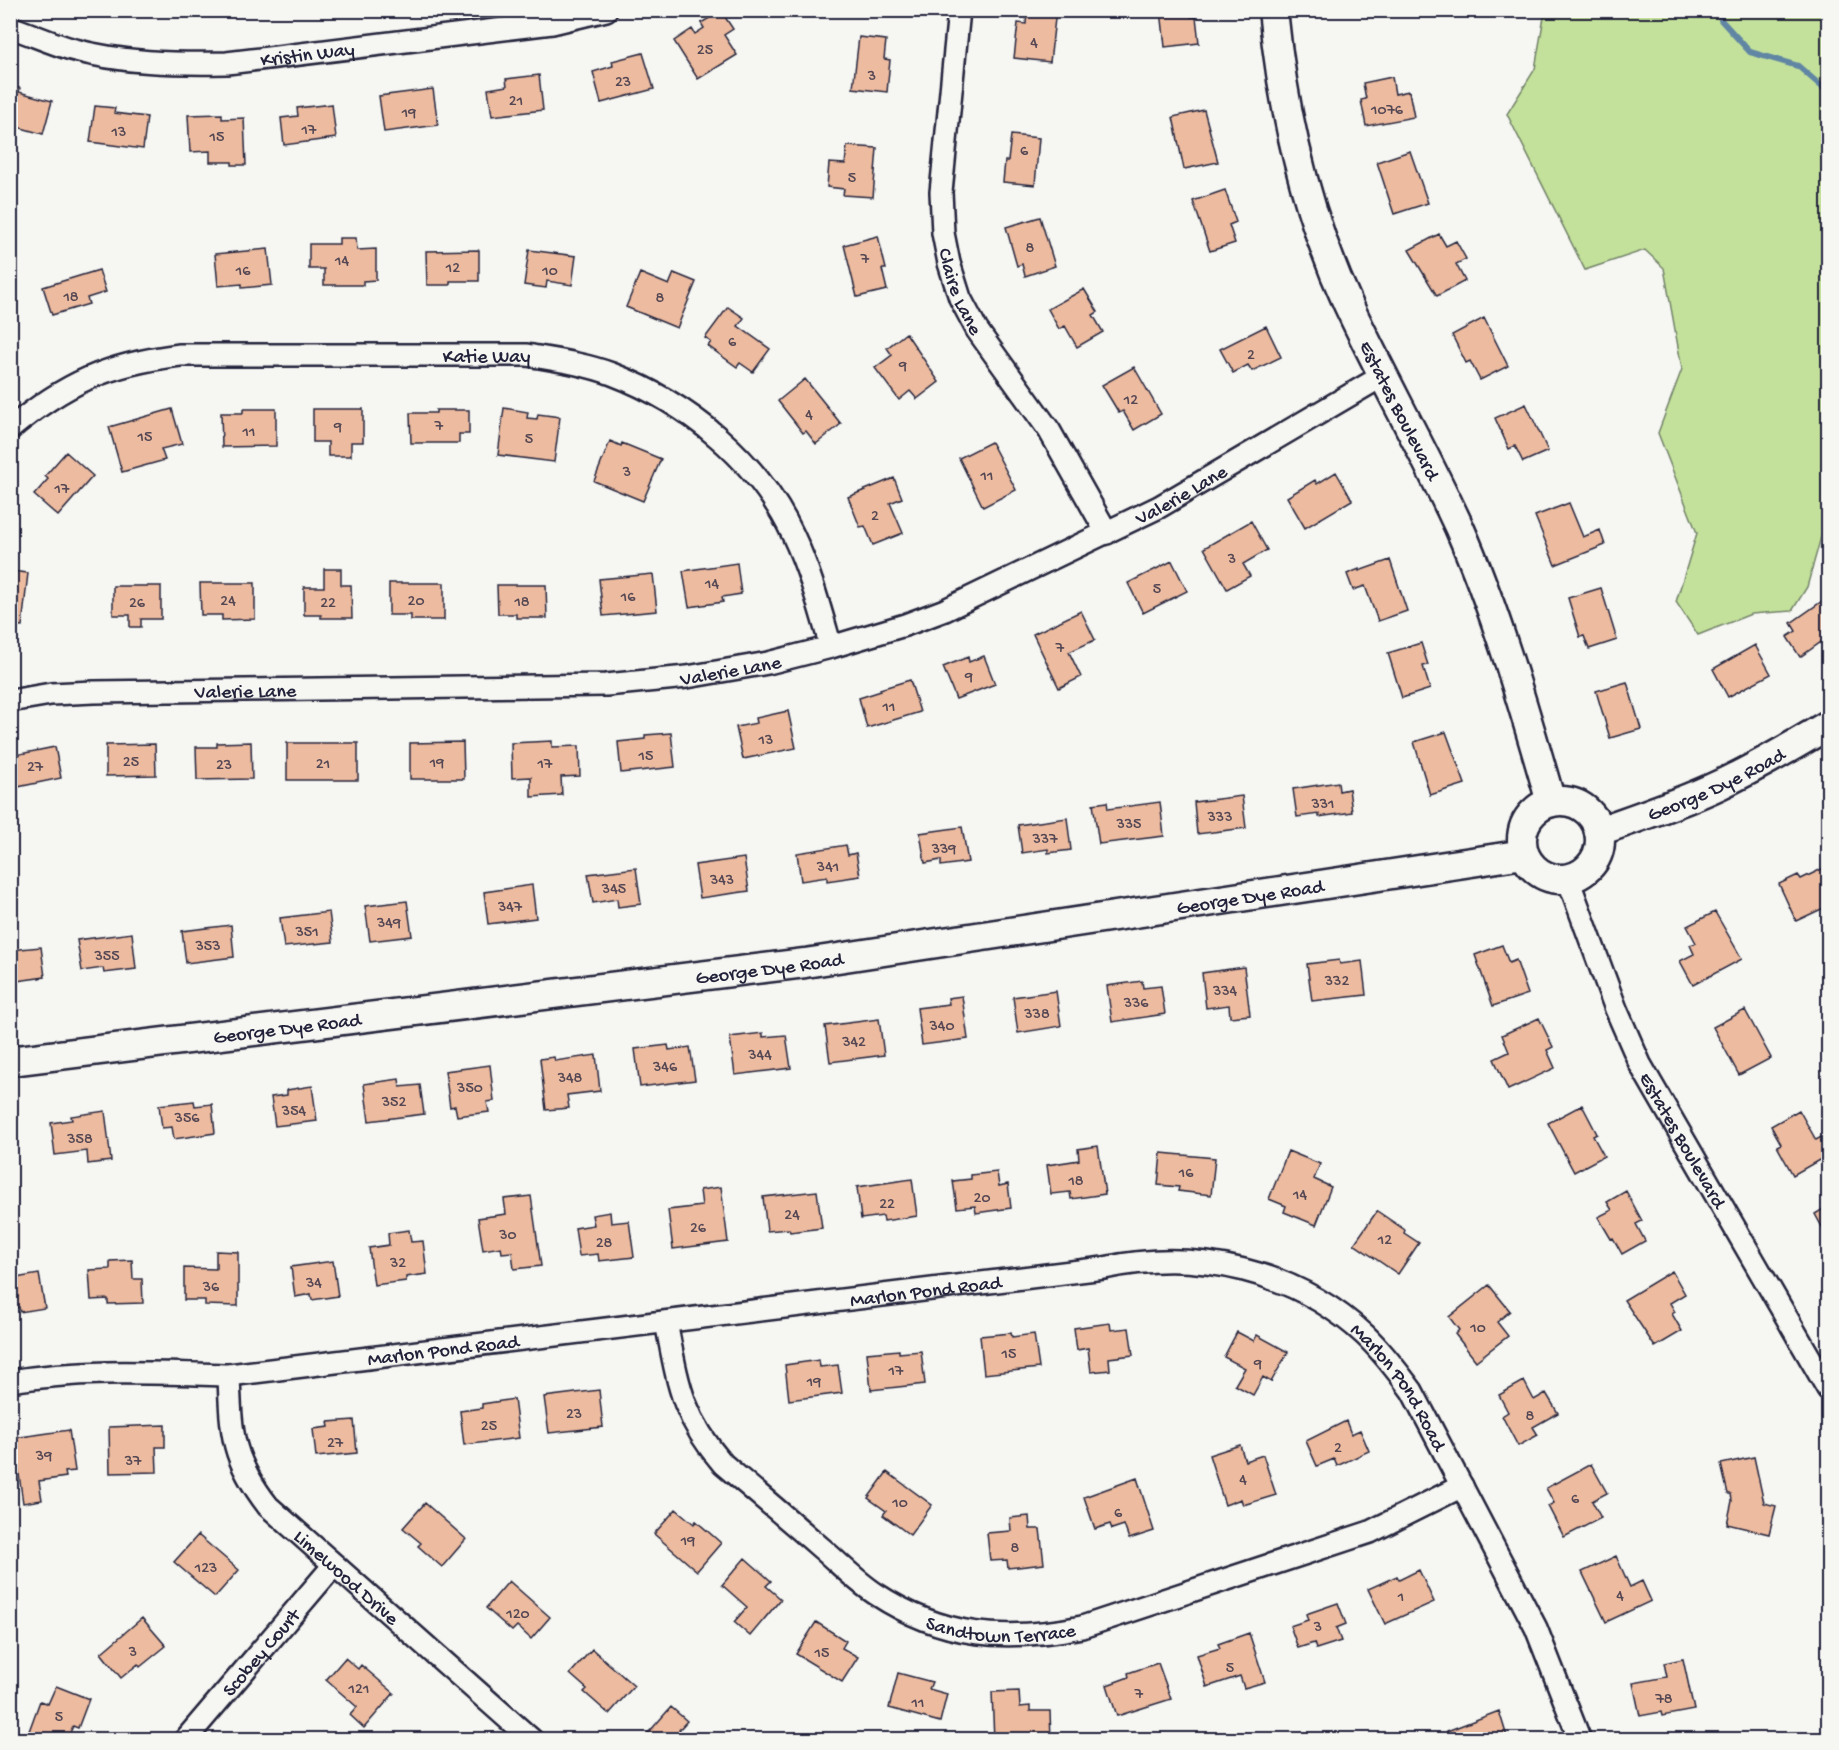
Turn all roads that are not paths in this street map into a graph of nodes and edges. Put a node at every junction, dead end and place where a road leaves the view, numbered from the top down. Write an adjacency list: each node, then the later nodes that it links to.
1 (606, 10): 4 (street, Kristin Way)
2 (959, 10): 7 (street, Claire Lane)
3 (1273, 10): 5 (street, Estates Boulevard)
4 (10, 27)
5 (1383, 375): 7 (street, Valerie Lane); 11 (street, Estates Boulevard)
6 (10, 429): 8 (street, Katie Way)
7 (1107, 533): 8 (street, Valerie Lane)
8 (831, 647): 9 (street, Valerie Lane)
9 (10, 701)
10 (1828, 725): 12 (street, George Dye Road)
11 (1551, 802): 12 (street); 13 (street)
12 (1599, 831): 14 (street)
13 (1524, 854): 14 (street); 15 (street, George Dye Road)
14 (1568, 879): 19 (street, Estates Boulevard)
15 (10, 1061)
16 (666, 1322): 17 (street, Marlon Pond Road); 20 (street, Marlon Pond Road); 20 (street, Sandtown Terrace)
17 (229, 1375): 18 (street, Marlon Pond Road); 21 (street, Limewood Drive)
18 (10, 1382)
19 (1828, 1389)
20 (1462, 1486): 24 (street, Marlon Pond Road)
21 (334, 1565): 22 (street, Scobey Court); 23 (street, Limewood Drive)
22 (185, 1740)
23 (532, 1740)
24 (1580, 1740)

